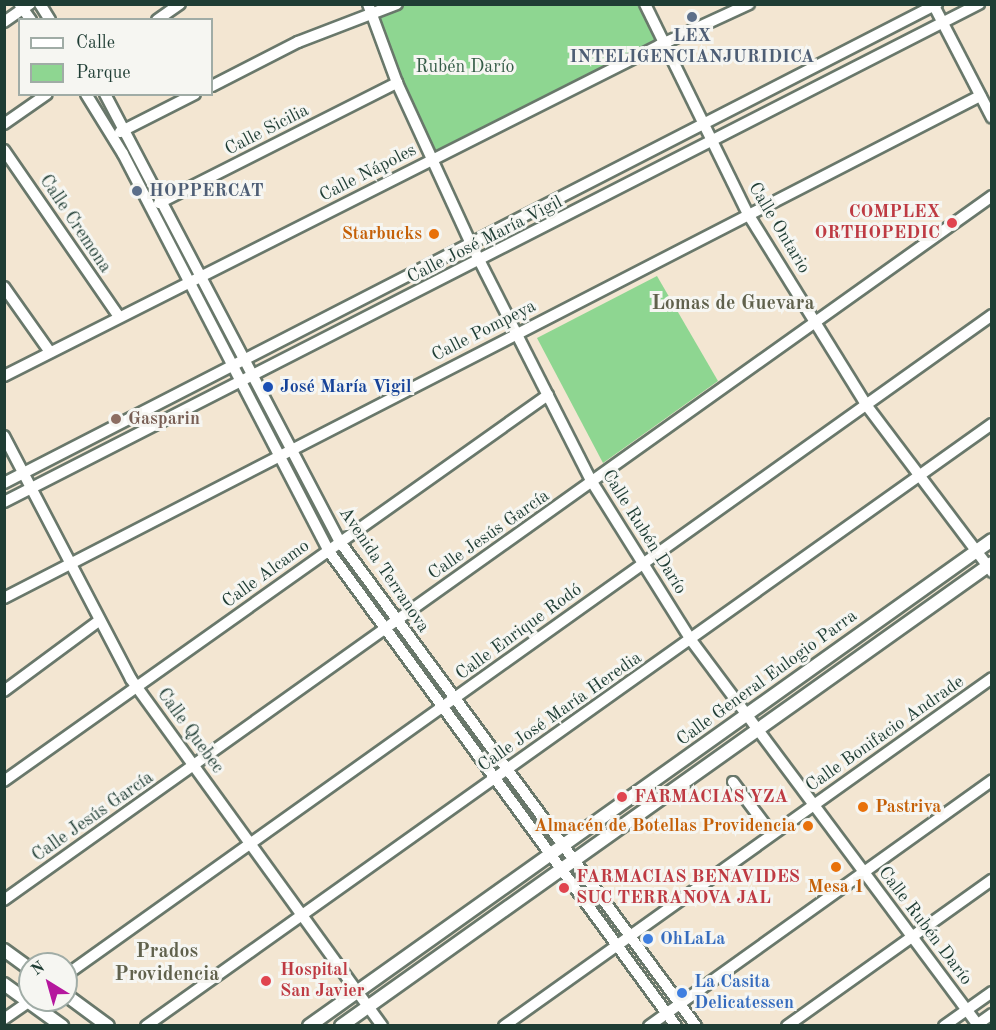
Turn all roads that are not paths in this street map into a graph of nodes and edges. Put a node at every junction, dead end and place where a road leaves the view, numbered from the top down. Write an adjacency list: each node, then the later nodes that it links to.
1 (39, 4): 10 (street)
2 (180, 4): 11 (street)
3 (397, 4): 9 (street)
4 (645, 4): 14 (street, Calle Ontario)
5 (749, 4): 14 (street, Calle Nápoles)
6 (979, 4): 13 (street, Calle José María Vigil)
7 (934, 5): 13 (street); 24 (street, Calle José María Vigil)
8 (24, 6): 12 (street)
9 (369, 9): 15 (street, Calle Rubén Darío); 16 (street)
10 (49, 18)
11 (161, 18)
12 (4, 22)
13 (942, 23): 21 (street); 27 (street, Calle José María Vigil)
14 (662, 44): 24 (street, Calle Ontario); 29 (street, Calle Nápoles)
15 (397, 83): 29 (street, Calle Rubén Darío); 31 (street, Calle Sicilia)
16 (213, 85)
17 (44, 96): 23 (street)
18 (87, 96): 26 (street, Avenida Terranova)
19 (106, 96): 25 (street, Avenida Terranova)
20 (191, 96): 25 (street)
21 (980, 96): 22 (street); 33 (street, Calle Pompeya)
22 (992, 118)
23 (4, 124)
24 (702, 124): 27 (street, Calle Ontario); 34 (street, Calle José María Vigil)
25 (126, 129): 26 (street); 31 (street, Avenida Terranova)
26 (113, 136): 32 (street, Avenida Terranova)
27 (711, 142): 33 (street, Calle Ontario); 35 (street, Calle José María Vigil)
28 (4, 150): 40 (street, Calle Cremona)
29 (432, 159): 34 (street, Calle Rubén Darío); 36 (street, Calle Nápoles)
30 (992, 196): 41 (street, Calle Jesús García)
31 (164, 200): 32 (street, Calle Sicilia); 36 (street, Avenida Terranova)
32 (151, 207): 37 (street, Avenida Terranova)
33 (748, 214): 41 (street, Calle Ontario); 42 (street, Calle Pompeya)
34 (471, 244): 35 (street, Calle Rubén Darío); 44 (street, Calle José María Vigil)
35 (480, 261): 42 (street, Calle Rubén Darío); 47 (street, Calle José María Vigil)
36 (201, 275): 37 (street, Calle Nápoles); 44 (street, Avenida Terranova)
37 (189, 281): 40 (street, Calle Nápoles); 45 (street, Avenida Terranova)
38 (4, 286): 43 (street)
39 (992, 315): 50 (street, Calle Enrique Rodó)
40 (119, 317): 43 (street, Calle Nápoles)
41 (817, 321): 50 (street, Calle Ontario); 57 (street, Calle Jesús García)
42 (516, 333): 49 (street, Calle Rubén Darío); 53 (street, Calle Pompeya)
43 (50, 352): 46 (street, Calle Nápoles)
44 (245, 360): 45 (street, Calle José María Vigil); 47 (street, Avenida Terranova)
45 (232, 366): 48 (street, Avenida Terranova); 55 (street, Calle José María Vigil)
46 (4, 376)
47 (254, 376): 48 (street, Calle José María Vigil); 53 (street, Avenida Terranova)
48 (241, 383): 54 (street, Avenida Terranova); 59 (street, Calle José María Vigil)
49 (548, 395): 57 (street, Calle Rubén Darío); 62 (street, Calle Alcamo)
50 (867, 406): 56 (street, Calle Ontario); 65 (street, Calle Enrique Rodó)
51 (992, 424): 56 (street, Calle José María Heredia)
52 (4, 436): 55 (street, Calle Quebec)
53 (292, 449): 54 (street, Calle Pompeya); 62 (street, Avenida Terranova)
54 (279, 456): 63 (street, Avenida Terranova); 66 (street, Calle Pompeya)
55 (24, 473): 58 (street, Calle José María Vigil); 59 (street, Calle Quebec)
56 (919, 476): 64 (street, Calle Ontario); 72 (street, Calle José María Heredia)
57 (592, 482): 65 (street, Calle Rubén Darío); 70 (street, Calle Jesús García)
58 (4, 483)
59 (32, 488): 60 (street, Calle José María Vigil); 66 (street, Calle Quebec)
60 (4, 502)
61 (992, 540): 64 (street, Calle General Eulogio Parra)
62 (340, 542): 63 (street, Calle Alcamo); 70 (street, Avenida Terranova)
63 (328, 550): 71 (street, Avenida Terranova); 74 (street, Calle Alcamo)
64 (976, 551): 67 (street, Calle Ontario); 78 (street, Calle General Eulogio Parra)
65 (643, 563): 72 (street, Calle Rubén Darío); 76 (street, Calle Enrique Rodó)
66 (71, 564): 68 (street, Calle Pompeya); 69 (street, Calle Quebec)
67 (990, 567): 79 (street, Calle General Eulogio Parra)
68 (4, 598)
69 (100, 620): 74 (street, Calle Quebec); 75 (street)
70 (398, 621): 71 (street, Calle Jesús García); 76 (street, Avenida Terranova)
71 (386, 629): 77 (street, Avenida Terranova); 80 (street, Calle Jesús García)
72 (691, 639): 78 (street, Calle Rubén Darío); 81 (street, Calle José María Heredia)
73 (992, 678): 86 (street, Calle Bonifacio Andrade)
74 (137, 687): 80 (street, Calle Quebec); 84 (street, Calle Alcamo)
75 (4, 691)
76 (455, 699): 77 (street, Calle Enrique Rodó); 81 (street, Avenida Terranova)
77 (443, 707): 82 (street, Avenida Terranova); 88 (street, Calle Enrique Rodó)
78 (748, 715): 79 (street, Calle Rubén Darío); 89 (street, Calle General Eulogio Parra)
79 (759, 730): 86 (street, Calle Rubén Darío); 91 (street, Calle General Eulogio Parra)
80 (194, 765): 88 (street, Calle Quebec); 95 (street, Calle Jesús García)
81 (507, 770): 82 (street, Calle José María Heredia); 89 (street, Avenida Terranova)
82 (495, 778): 90 (street, Avenida Terranova); 96 (street, Calle José María Heredia)
83 (992, 780): 93 (street)
84 (4, 781)
85 (733, 782): 87 (street)
86 (814, 805): 87 (street, Calle Bonifacio Andrade); 93 (street, Calle Rubén Darío)
87 (772, 834): 97 (street, Calle Bonifacio Andrade)
88 (251, 843): 96 (street, Calle Quebec); 102 (street, Calle Enrique Rodó)
89 (563, 846): 90 (street, Calle General Eulogio Parra); 91 (street, Avenida Terranova)
90 (551, 854): 92 (street, Avenida Terranova); 104 (street, Calle General Eulogio Parra)
91 (574, 861): 92 (street, Calle General Eulogio Parra); 97 (street, Avenida Terranova)
92 (562, 870): 99 (street, Avenida Terranova); 109 (street, Calle General Eulogio Parra)
93 (864, 872): 98 (street, Calle Rubén Darío); 108 (street)
94 (992, 880): 98 (street)
95 (4, 900)
96 (300, 916): 104 (street, Calle Quebec); 119 (street, Calle José María Heredia)
97 (630, 936): 99 (street, Calle Bonifacio Andrade); 108 (street, Avenida Terranova)
98 (913, 937): 111 (street, Calle Rubén Darío); 127 (street)
99 (617, 945): 113 (street, Avenida Terranova); 123 (street, Calle Bonifacio Andrade)
100 (4, 950): 101 (street)
101 (18, 960)
102 (78, 966)
103 (4, 984): 106 (street)
104 (356, 992): 109 (street, Calle Quebec); 120 (street, Calle General Eulogio Parra)
105 (992, 992): 111 (street)
106 (18, 993)
107 (78, 1004): 118 (street)
108 (680, 1004): 113 (street); 126 (street, Avenida Terranova)
109 (368, 1007): 121 (street, Calle General Eulogio Parra); 122 (street, Calle Quebec)
110 (18, 1009): 115 (street)
111 (967, 1009): 116 (street, Calle Rubén Darío); 128 (street)
112 (44, 1012): 117 (street)
113 (666, 1013): 124 (street); 125 (street, Avenida Terranova)
114 (992, 1014): 116 (street)
115 (4, 1019)
116 (977, 1025)
117 (62, 1026)
118 (108, 1026)
119 (146, 1026)
120 (309, 1026)
121 (341, 1026)
122 (382, 1026)
123 (504, 1026)
124 (649, 1026)
125 (675, 1026)
126 (696, 1026)
127 (788, 1026)
128 (944, 1026)

